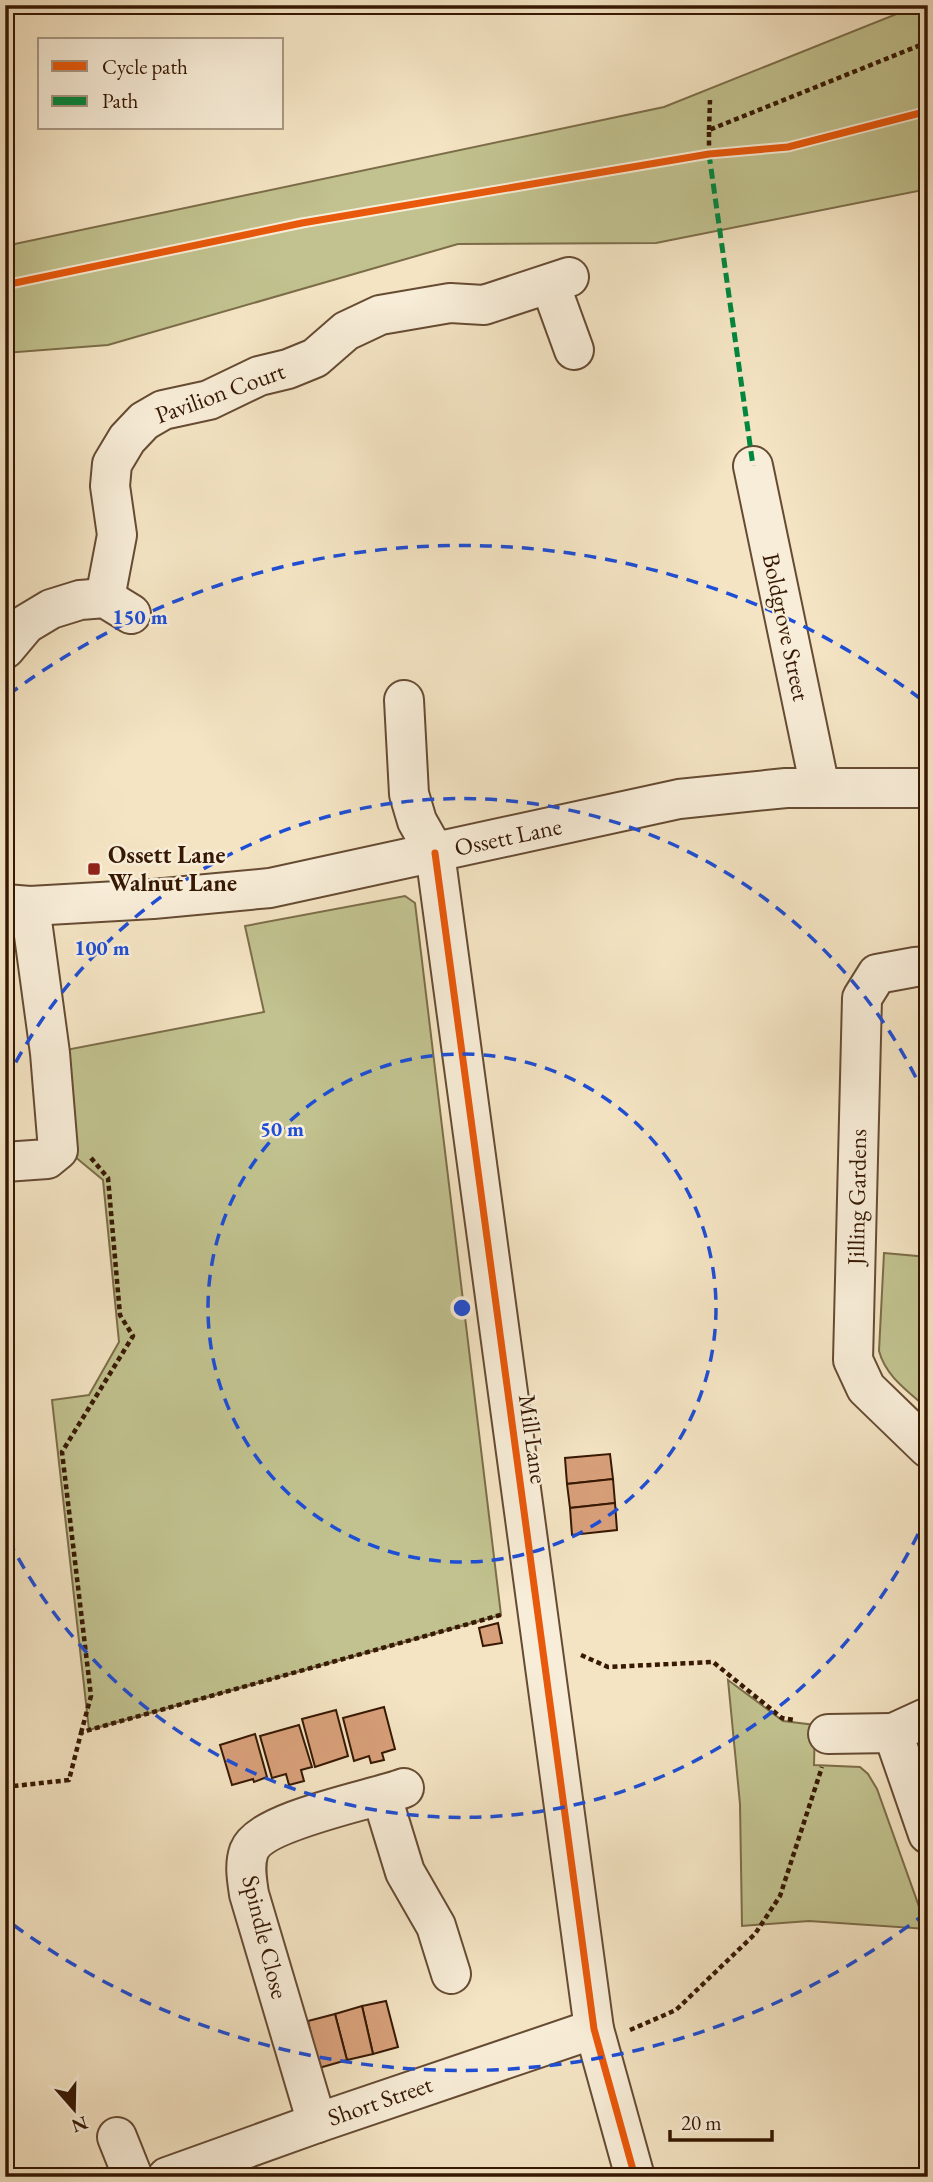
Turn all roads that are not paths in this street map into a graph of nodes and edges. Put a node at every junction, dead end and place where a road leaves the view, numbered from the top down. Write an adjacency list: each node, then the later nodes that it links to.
1 (574, 350): 3 (street, Pavilion Court)
2 (753, 466): 5 (street, Boldgrove Street)
3 (5, 649)
4 (404, 700): 7 (street)
5 (820, 788): 6 (street, Ossett Lane); 7 (street, Ossett Lane)
6 (928, 788)
7 (435, 853): 8 (street, Ossett Lane); 17 (street, Mill Lane)
8 (18, 905): 10 (street)
9 (928, 966): 11 (street, Jilling Gardens)
10 (5, 1161)
11 (928, 1448)
12 (928, 1717): 13 (street)
13 (893, 1733): 14 (street); 15 (street)
14 (828, 1734)
15 (928, 1834)
16 (451, 1974): 18 (street, Spindle Close)
17 (594, 2029): 18 (street, Short Street); 22 (street, Mill Lane)
18 (317, 2123): 21 (street, Short Street)
19 (117, 2137): 20 (street)
20 (133, 2177)
21 (167, 2177)
22 (635, 2177)

